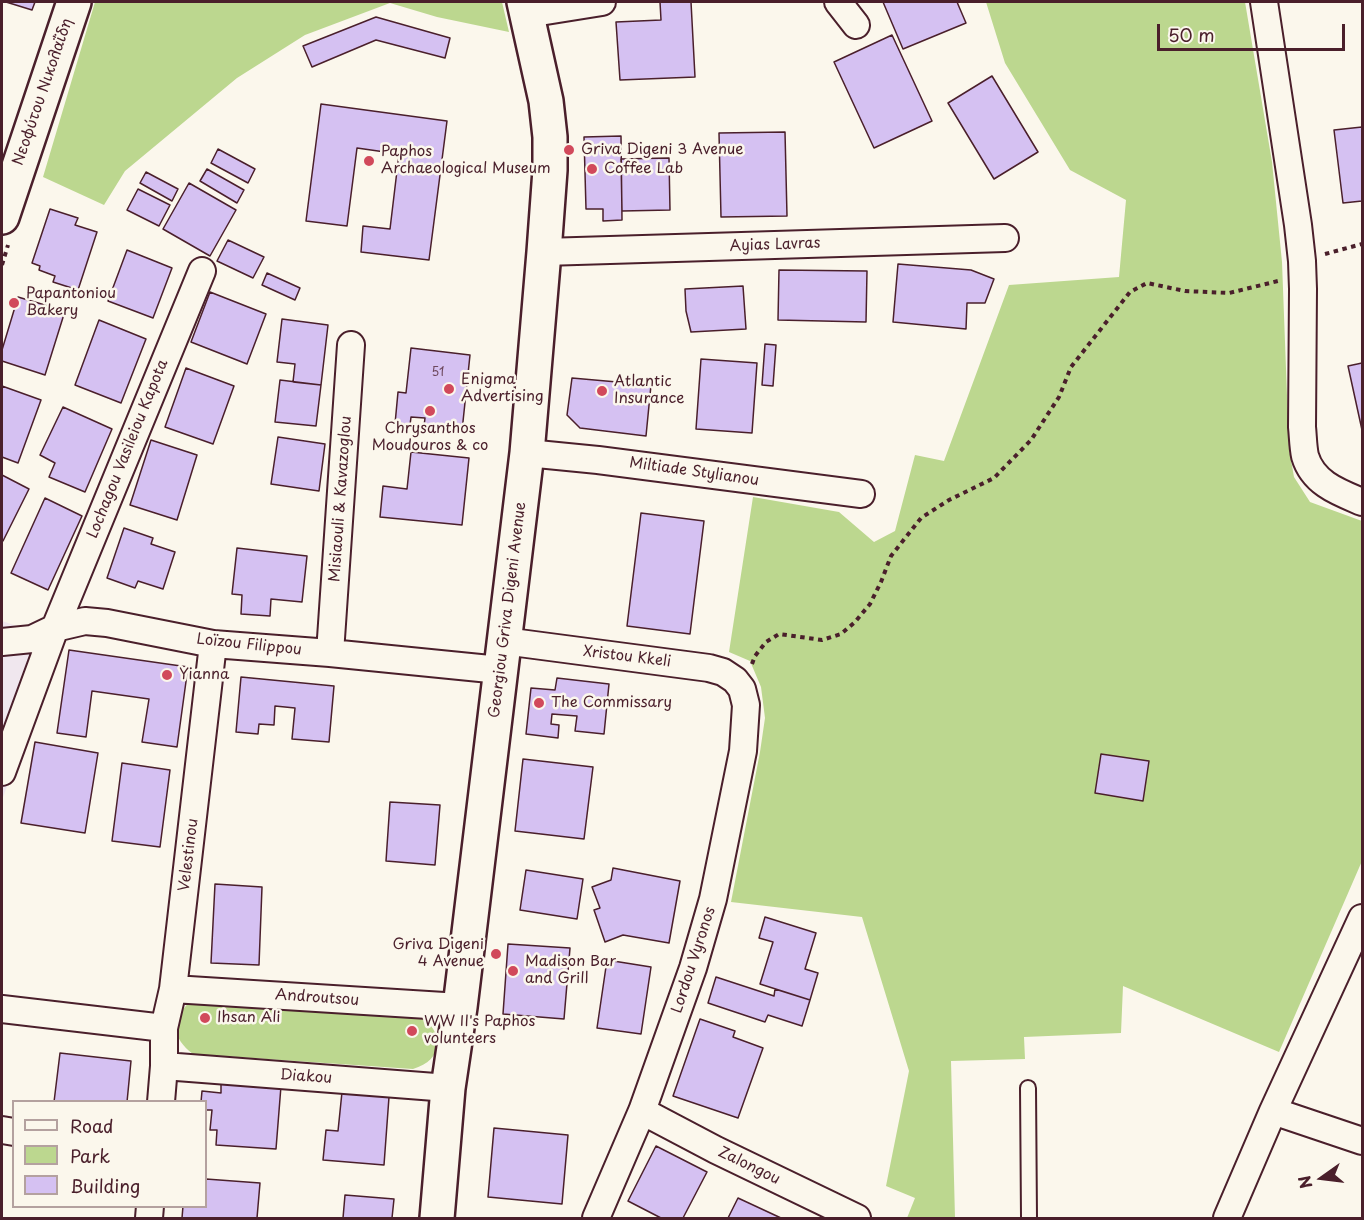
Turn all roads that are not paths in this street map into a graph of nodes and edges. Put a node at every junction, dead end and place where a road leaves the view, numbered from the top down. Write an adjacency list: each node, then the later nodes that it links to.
1 (74, 2): 7 (main road, Νεοφύτου Νικολαΐδη)
2 (602, 2): 5 (street)
3 (838, 2): 6 (street)
4 (1264, 2): 14 (street)
5 (526, 8): 9 (main road, Georgiou Griva Digeni Avenue)
6 (856, 25)
7 (2, 217)
8 (1005, 238): 9 (street, Ayias Lavras)
9 (544, 252): 12 (main road, Georgiou Griva Digeni Avenue)
10 (202, 271): 15 (street, Lochagou Vasileiou Kapota)
11 (351, 345): 18 (street, Misiaouli & Kavazoglou)
12 (527, 453): 13 (street, Miltiade Stylianou); 19 (main road, Georgiou Griva Digeni Avenue)
13 (861, 494)
14 (1362, 502)
15 (55, 628): 16 (street, Loïzou Filippou); 17 (street, Loïzou Filippou); 21 (street, Lochagou Vasileiou Kapota)
16 (2, 642)
17 (213, 644): 18 (street, Loïzou Filippou); 23 (street, Velestinou)
18 (330, 653): 19 (street, Loïzou Filippou)
19 (502, 656): 20 (street, Xristou Kkeli); 24 (main road, Georgiou Griva Digeni Avenue)
20 (742, 690): 31 (street, Lordou Vyronos)
21 (2, 771)
22 (1362, 918): 32 (street)
23 (173, 989): 24 (street, Androutsou); 26 (street, Velestinou)
24 (460, 1007): 28 (main road, Georgiou Griva Digeni Avenue)
25 (2, 1009): 26 (street)
26 (164, 1028): 27 (street, Velestinou)
27 (164, 1066): 28 (street, Diakou); 30 (street, Velestinou)
28 (448, 1088): 34 (main road, Georgiou Griva Digeni Avenue)
29 (1028, 1088): 37 (lane)
30 (160, 1100)
31 (642, 1111): 35 (street, Lordou Vyronos); 36 (street, Zalongou)
32 (1273, 1111): 33 (street); 38 (street)
33 (1362, 1141)
34 (436, 1218)
35 (596, 1218)
36 (857, 1218)
37 (1029, 1218)
38 (1227, 1218)

